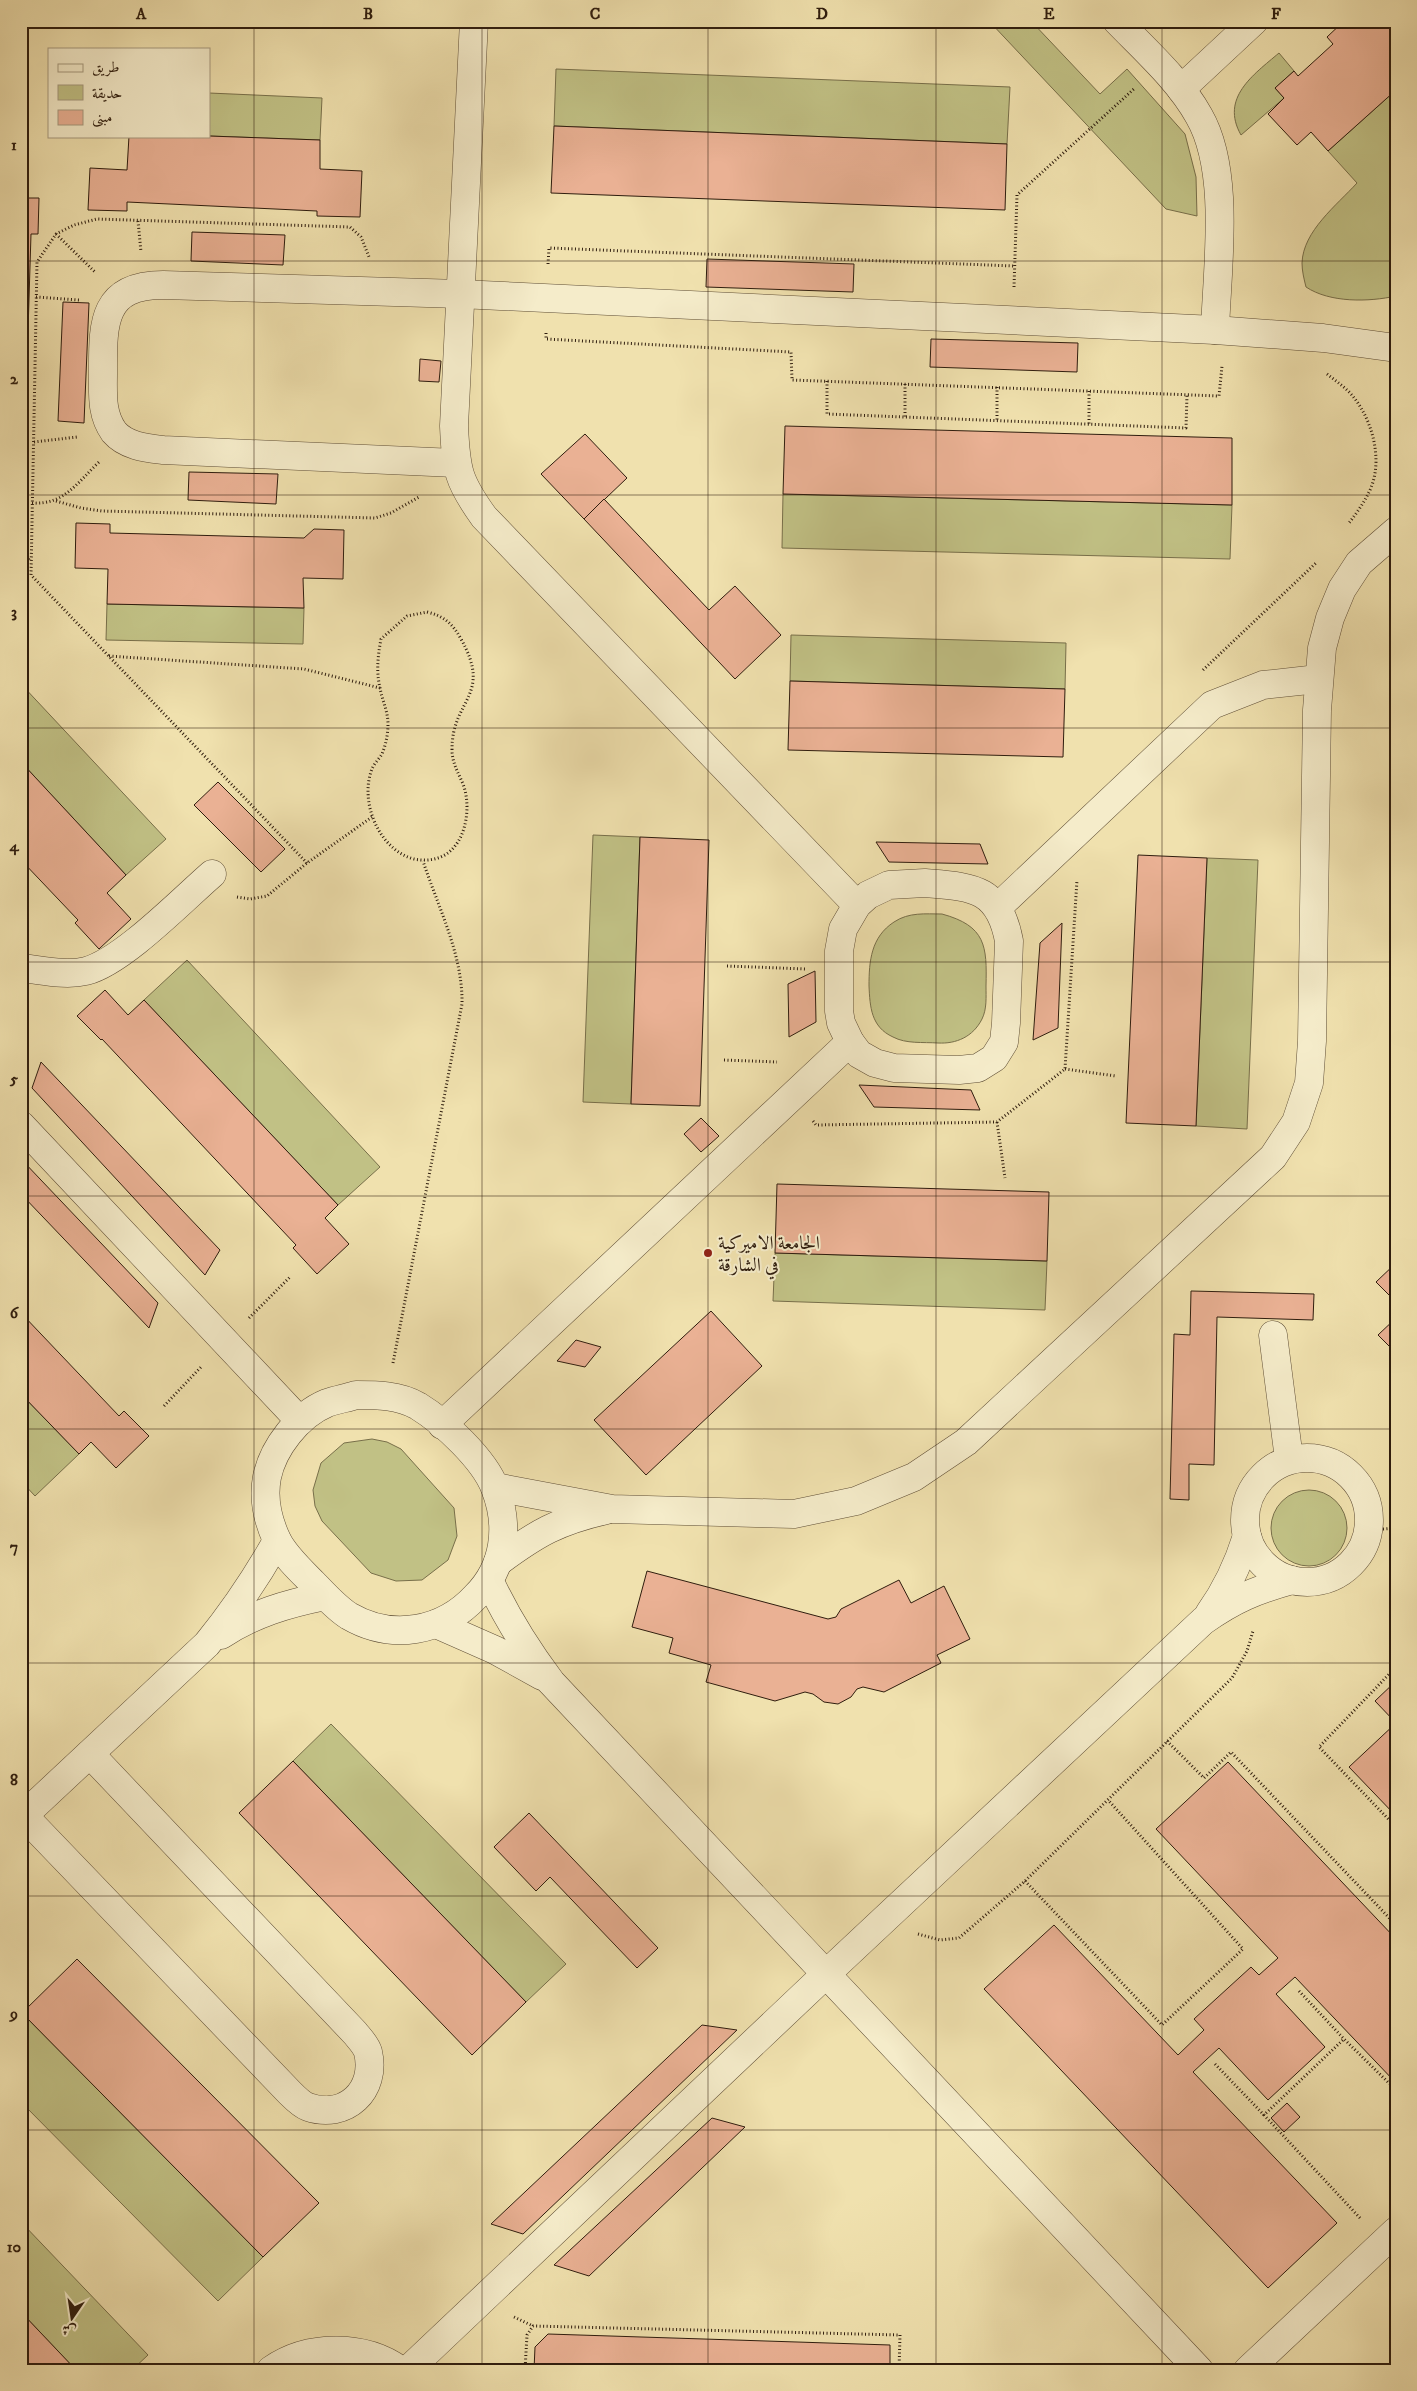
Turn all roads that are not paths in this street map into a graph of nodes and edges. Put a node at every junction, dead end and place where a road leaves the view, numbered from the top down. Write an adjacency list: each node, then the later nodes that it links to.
1 (474, 21): 5 (street)
2 (1117, 21): 4 (street)
3 (1254, 21): 4 (street)
4 (1181, 89): 6 (street)
5 (460, 294): 6 (street); 8 (street); 8 (street)
6 (1215, 330): 7 (street)
7 (1396, 348)
8 (451, 463): 12 (street)
9 (1396, 531): 10 (street)
10 (1318, 679): 13 (street); 22 (street)
11 (212, 874): 14 (street)
12 (857, 905): 13 (street); 15 (street)
13 (998, 907): 15 (street)
14 (21, 968)
15 (850, 1042): 19 (street)
16 (21, 1125): 18 (street)
17 (1273, 1335): 20 (street)
18 (300, 1421): 19 (street); 24 (street)
19 (442, 1425): 21 (street)
20 (1290, 1459): 23 (street); 26 (street)
21 (495, 1487): 22 (street); 25 (street)
22 (612, 1509): 25 (street)
23 (1247, 1536): 26 (street); 28 (street)
24 (277, 1541): 27 (street); 30 (street)
25 (494, 1572): 29 (street); 31 (street)
26 (1292, 1580): 28 (street)
27 (325, 1596): 29 (street); 30 (street)
28 (1203, 1621): 34 (street)
29 (436, 1624): 31 (street)
30 (207, 1644): 32 (street)
31 (551, 1682): 34 (street)
32 (90, 1754): 33 (street); 33 (street)
33 (25, 1808)
34 (826, 1974): 38 (street); 39 (street)
35 (1390, 2237): 40 (street)
36 (271, 2370): 37 (street)
37 (400, 2370)
38 (408, 2370)
39 (1198, 2370)
40 (1248, 2370)

